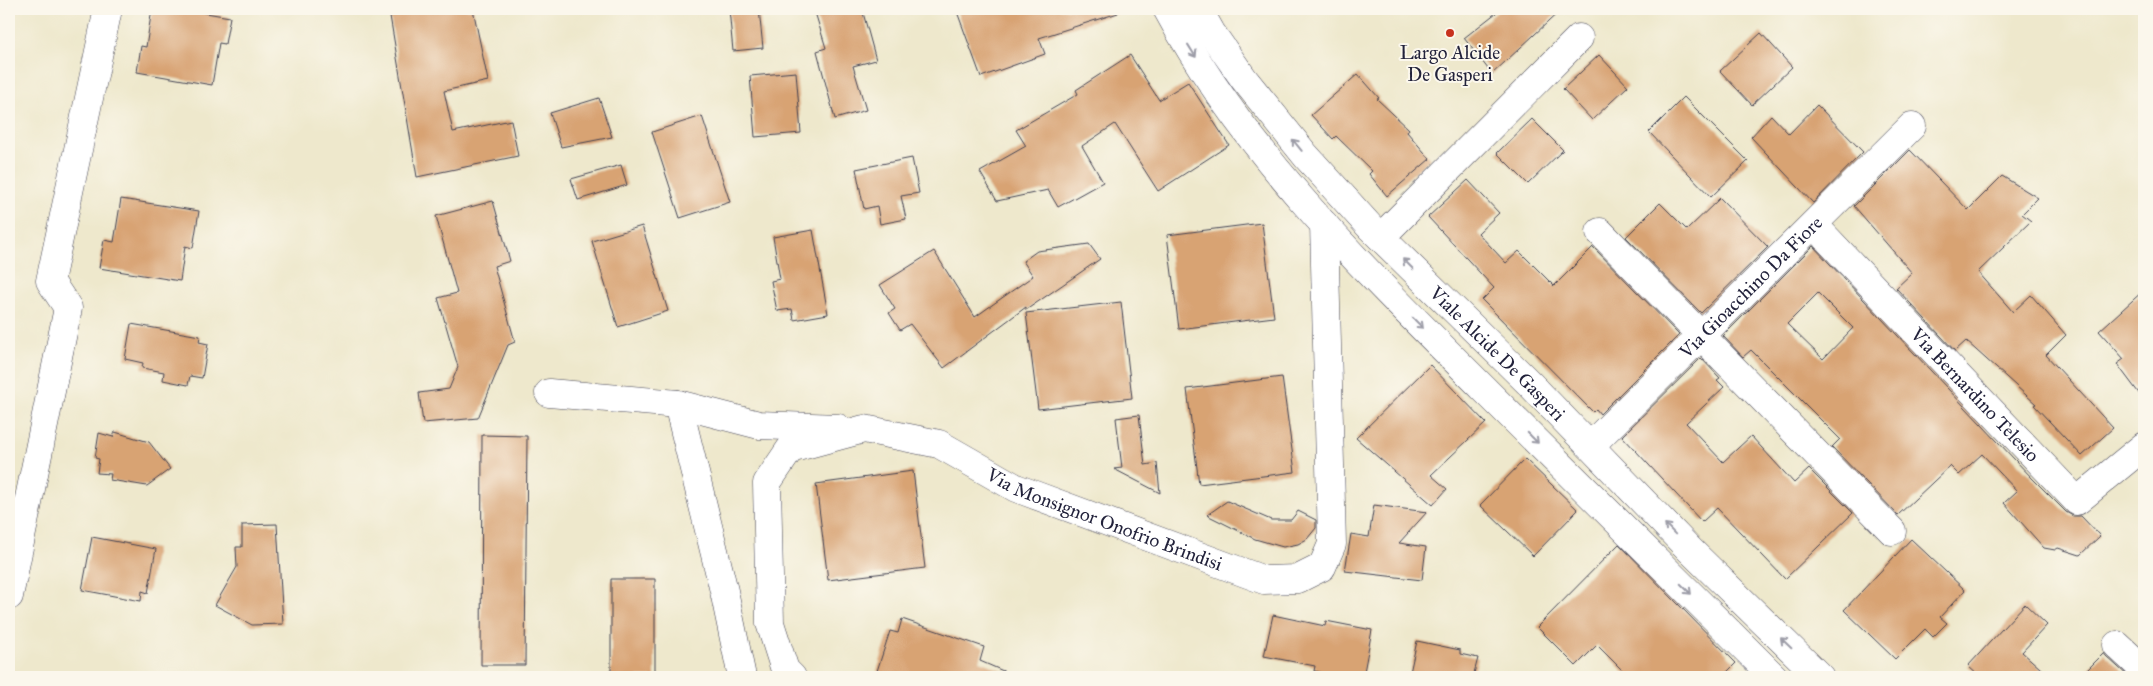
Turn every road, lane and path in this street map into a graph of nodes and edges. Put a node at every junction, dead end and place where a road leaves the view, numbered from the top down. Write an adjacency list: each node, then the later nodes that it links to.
1 (108, 9): 17 (street)
2 (1167, 9): 6 (street, Viale Alcide De Gasperi, one-way to 6)
3 (1198, 9): 9 (street, Viale Alcide De Gasperi, one-way to 3)
4 (1579, 38): 9 (street)
5 (1912, 126): 7 (street, Via Gioacchino Da Fiore)
6 (1324, 224): 13 (street, Via Monsignor Onofrio Brindisi); 22 (street, Viale Alcide De Gasperi, one-way to 22)
7 (1814, 225): 10 (street, Via Gioacchino Da Fiore); 15 (street, Via Bernardino Telesio)
8 (1600, 232): 10 (street)
9 (1381, 237): 14 (street, Viale Alcide De Gasperi, one-way to 9)
10 (1702, 336): 14 (street, Via Gioacchino Da Fiore); 16 (street)
11 (549, 393): 12 (street)
12 (678, 404): 13 (street); 20 (street)
13 (864, 429): 21 (street, Via Monsignor Onofrio Brindisi)
14 (1590, 446): 23 (street, Viale Alcide De Gasperi, one-way to 14)
15 (2144, 446)
16 (1892, 531)
17 (9, 596)
18 (2117, 645): 19 (street)
19 (2144, 670)
20 (742, 677)
21 (792, 677)
22 (1774, 677)
23 (1820, 677)

